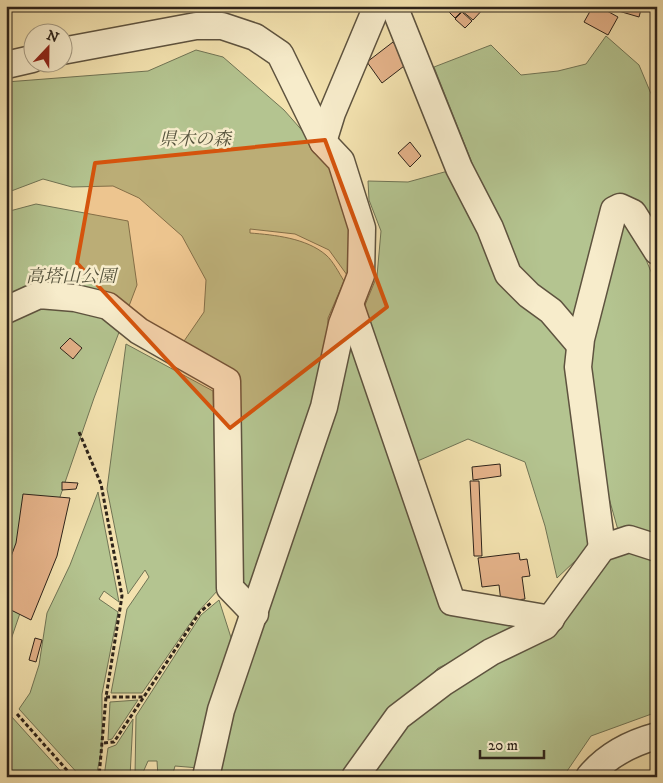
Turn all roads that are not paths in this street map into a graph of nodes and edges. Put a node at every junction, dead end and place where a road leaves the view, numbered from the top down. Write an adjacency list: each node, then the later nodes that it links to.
1 (377, 6): 6 (street)
2 (394, 6): 10 (street)
3 (72, 49): 6 (street)
4 (22, 61): 5 (street)
5 (6, 65)
6 (324, 142): 8 (street)
7 (657, 251): 10 (street)
8 (350, 304): 13 (street); 14 (street)
9 (6, 310): 13 (street)
10 (580, 345): 11 (street)
11 (602, 548): 12 (street); 14 (street)
12 (657, 548)
13 (254, 614): 16 (street)
14 (551, 619): 17 (street)
15 (657, 736): 18 (street)
16 (206, 777)
17 (355, 777)
18 (589, 777)

